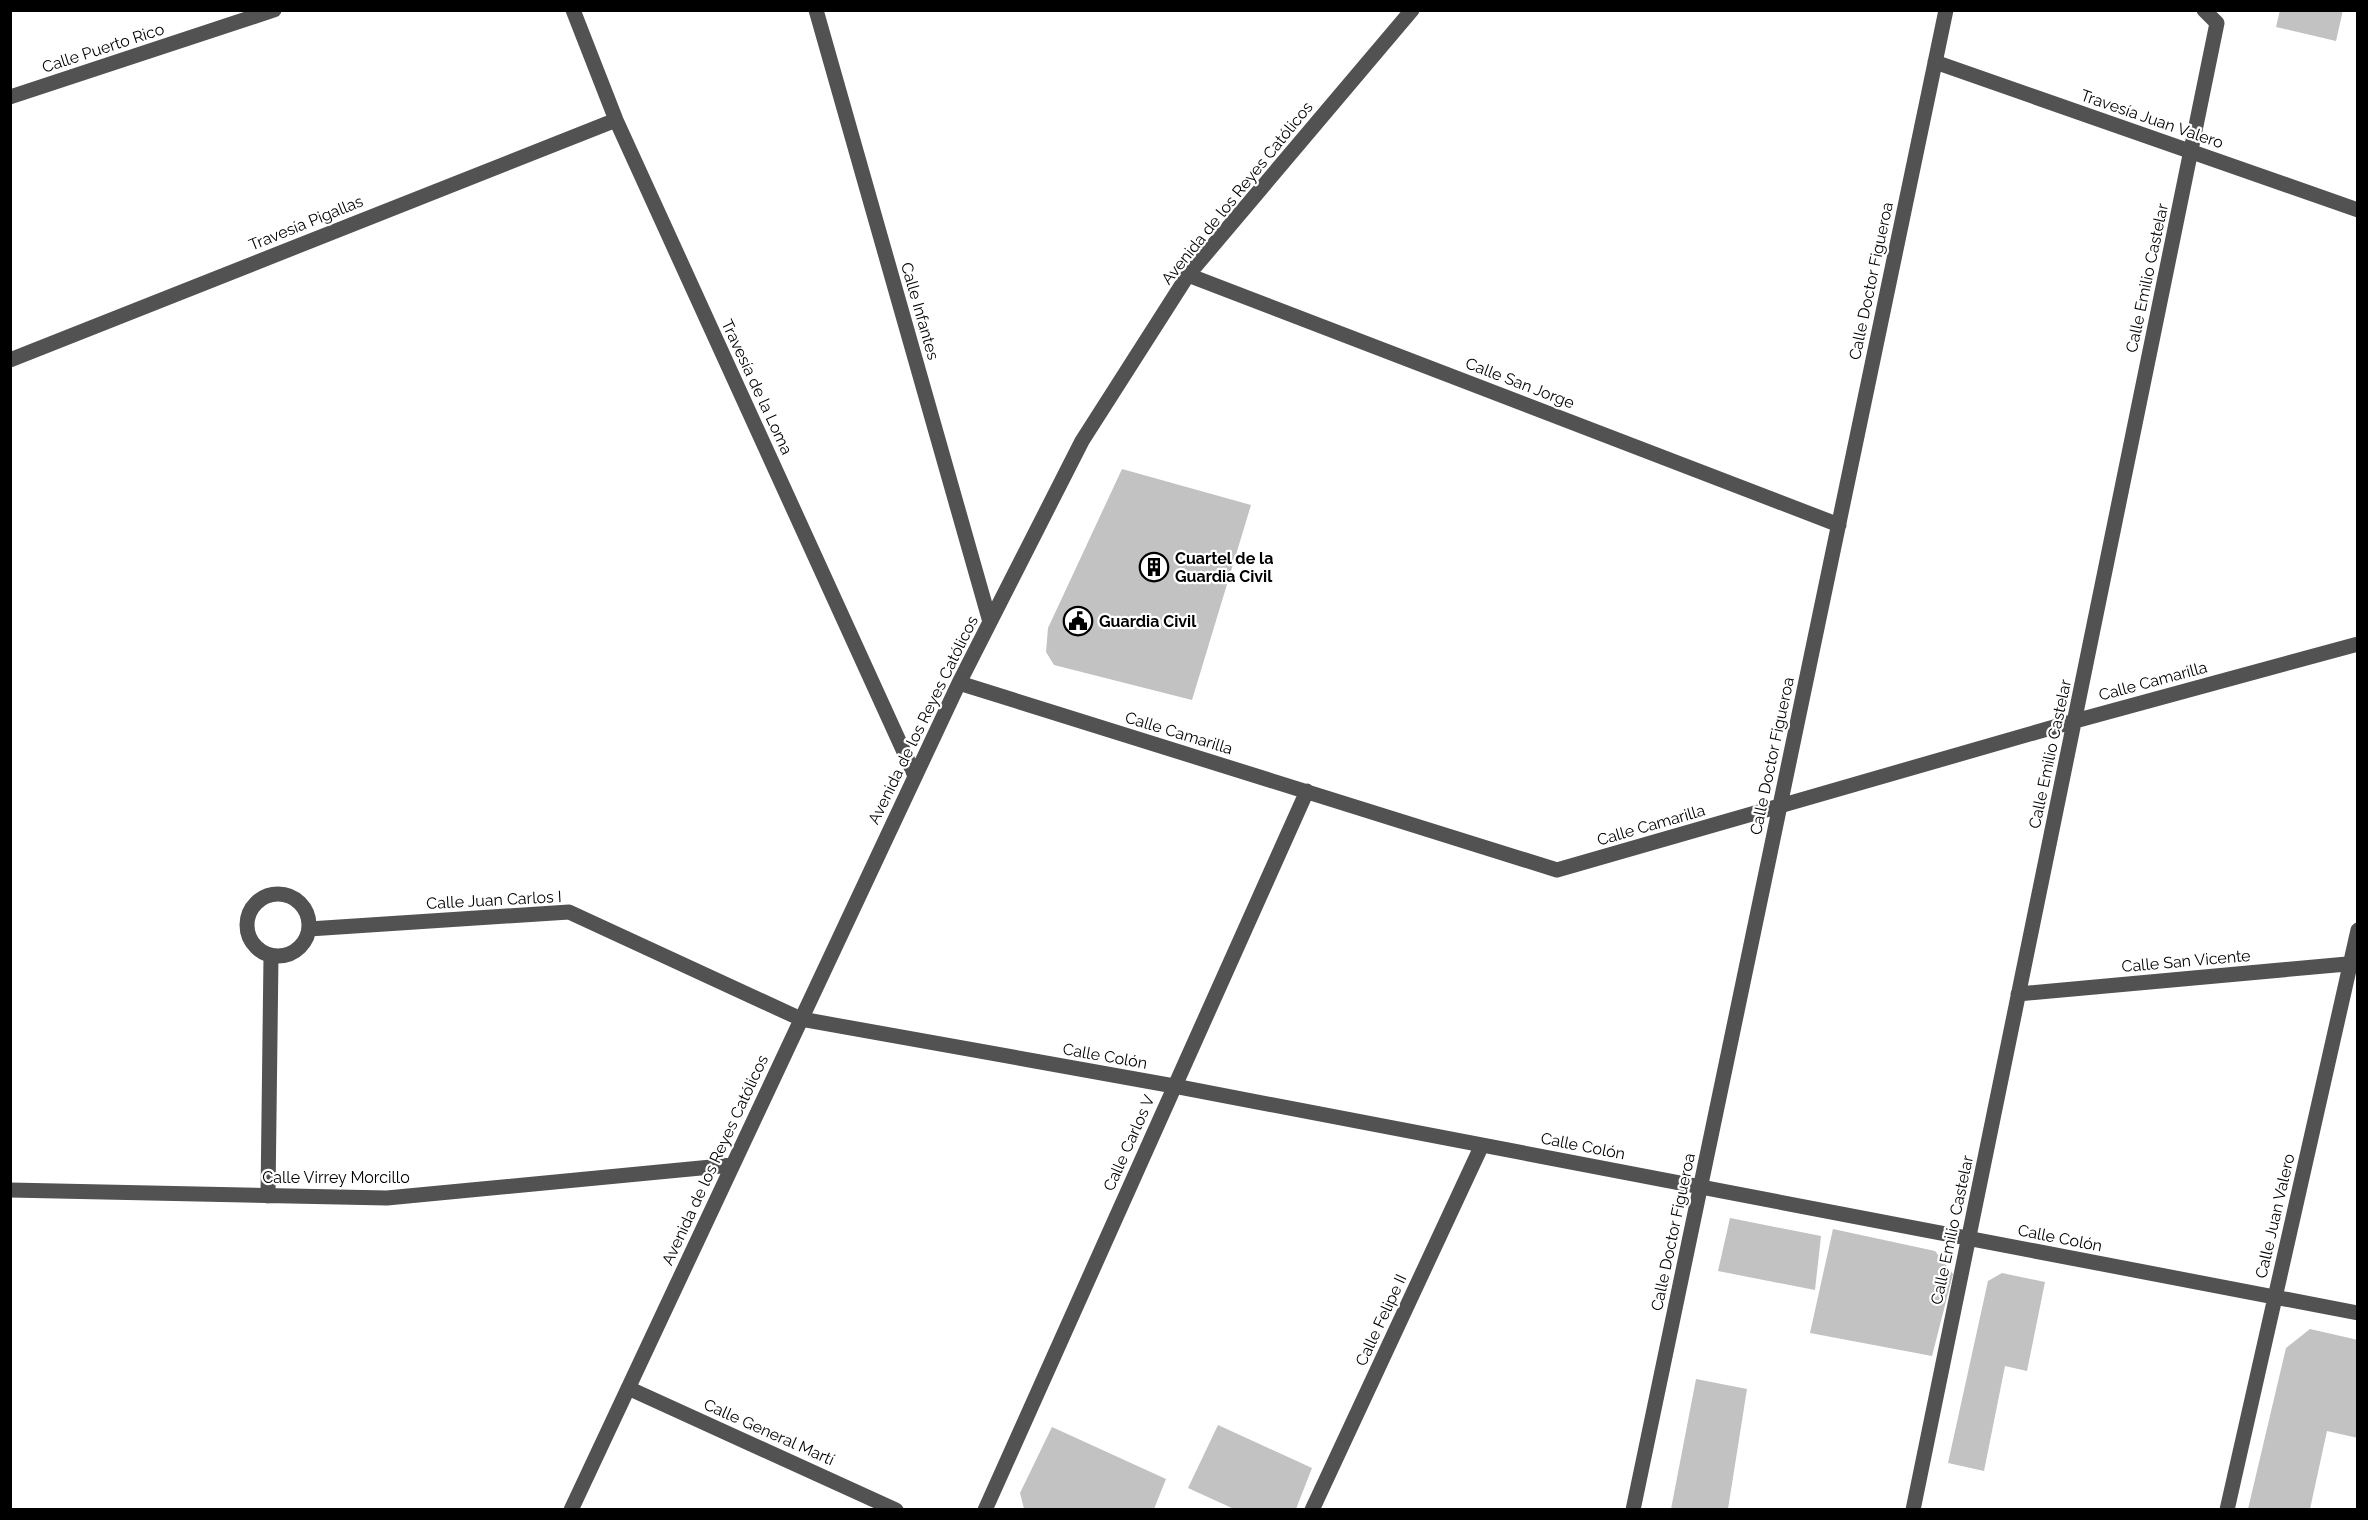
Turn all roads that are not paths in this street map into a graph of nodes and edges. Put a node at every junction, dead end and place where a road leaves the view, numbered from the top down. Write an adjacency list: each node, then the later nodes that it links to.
1 (274, 10): 8 (street, Calle Puerto Rico)
2 (573, 10): 9 (street, Travesía de la Loma)
3 (816, 10): 15 (street, Calle Infantes)
4 (1412, 10): 12 (street, Avenida de los Reyes Católicos)
5 (1946, 10): 7 (street, Calle Doctor Figueroa)
6 (2204, 10): 10 (street, Calle Emilio Castelar)
7 (1935, 62): 10 (street, Travesía Juan Valero); 14 (street, Calle Doctor Figueroa)
8 (10, 97)
9 (616, 120): 13 (street, Travesía Pigallas); 19 (street, Travesía de la Loma)
10 (2191, 152): 11 (street, Travesía Juan Valero); 18 (street, Calle Emilio Castelar)
11 (2358, 210)
12 (1188, 275): 14 (street, Calle San Jorge); 15 (street, Avenida de los Reyes Católicos)
13 (10, 360)
14 (1839, 525): 21 (street, Calle Doctor Figueroa)
15 (990, 622): 17 (street, Avenida de los Reyes Católicos)
16 (2358, 644): 18 (street, Calle Camarilla)
17 (959, 683): 19 (street, Avenida de los Reyes Católicos); 20 (street, Calle Camarilla)
18 (2075, 721): 21 (street, Calle Camarilla); 26 (street, Calle Emilio Castelar)
19 (915, 776): 27 (street, Avenida de los Reyes Católicos)
20 (1307, 791): 21 (street, Calle Camarilla); 28 (street, Calle Carlos V)
21 (1780, 807): 31 (street, Calle Doctor Figueroa)
22 (309, 929): 24 (street); 24 (street); 27 (street, Calle Juan Carlos I)
23 (2358, 930): 25 (street, Calle Juan Valero)
24 (271, 956): 33 (street)
25 (2353, 964): 26 (street, Calle San Vicente); 35 (street, Calle Juan Valero)
26 (2018, 994): 34 (street, Calle Emilio Castelar)
27 (801, 1019): 28 (street, Calle Colón); 30 (street, Avenida de los Reyes Católicos)
28 (1174, 1086): 29 (street, Calle Colón); 40 (street, Calle Carlos V)
29 (1482, 1145): 31 (street, Calle Colón); 41 (street, Calle Felipe II)
30 (732, 1165): 33 (street, Calle Virrey Morcillo); 37 (street, Avenida de los Reyes Católicos)
31 (1700, 1187): 34 (street, Calle Colón); 42 (street, Calle Doctor Figueroa)
32 (10, 1190): 33 (street, Calle Virrey Morcillo)
33 (268, 1196)
34 (1968, 1238): 35 (street, Calle Colón); 43 (street, Calle Emilio Castelar)
35 (2275, 1297): 36 (street, Calle Colón); 44 (street, Calle Juan Valero)
36 (2358, 1313)
37 (628, 1388): 38 (street, Avenida de los Reyes Católicos); 39 (street, Calle General Martí)
38 (571, 1509)
39 (896, 1509)
40 (985, 1509)
41 (1312, 1509)
42 (1633, 1509)
43 (1913, 1509)
44 (2228, 1509)

